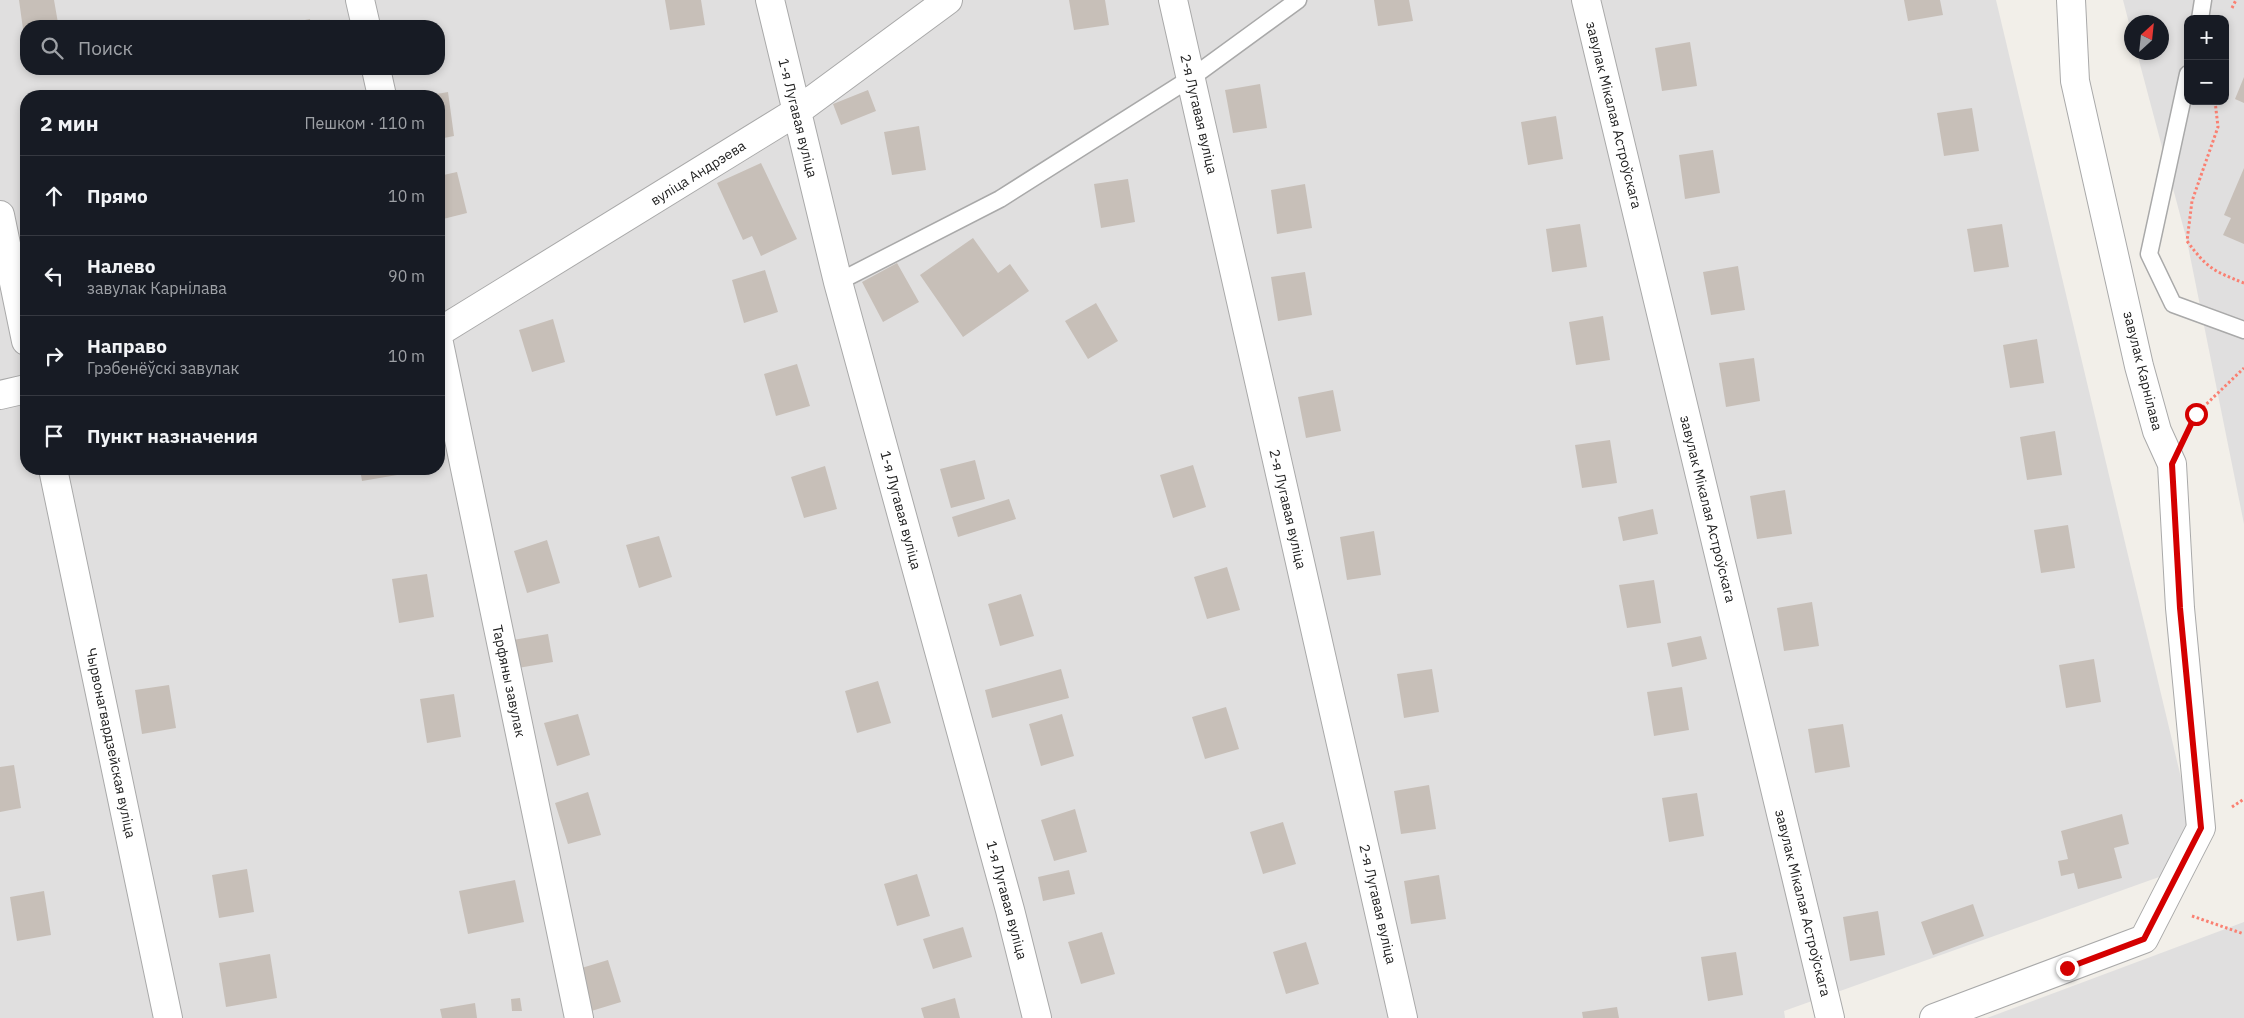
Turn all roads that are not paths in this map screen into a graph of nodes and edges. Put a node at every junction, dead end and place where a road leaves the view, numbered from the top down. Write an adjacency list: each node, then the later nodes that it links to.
1 (360, 0): 10 (street)
2 (770, 0): 15 (street, 1-я Лугавая вуліца)
3 (948, 0): 15 (street, вуліца Андрэева)
4 (1173, 0): 12 (street, 2-я Лугавая вуліца)
5 (1298, 0): 12 (lane)
6 (1586, 0): 29 (street, завулак Мікалая Астроўскага)
7 (2071, 0): 30 (street, завулак Карнілава)
8 (2203, 0): 9 (lane)
9 (2201, 15)
10 (365, 20)
11 (377, 75): 13 (street)
12 (1191, 78): 17 (lane); 28 (street, 2-я Лугавая вуліца)
13 (381, 90)
14 (2184, 92): 20 (lane)
15 (796, 112): 17 (street, 1-я Лугавая вуліца); 19 (street, вуліца Андрэева)
16 (0, 215): 18 (street)
17 (838, 282): 27 (street, 1-я Лугавая вуліца)
18 (20, 312)
19 (445, 328)
20 (2244, 330)
21 (445, 372): 26 (street, Тарфяны завулак)
22 (20, 390): 23 (street)
23 (0, 395)
24 (54, 475): 25 (street, Чырвонагвардзейская вуліца)
25 (168, 1018)
26 (579, 1018)
27 (1037, 1018)
28 (1403, 1018)
29 (1830, 1018)
30 (1934, 1018)

